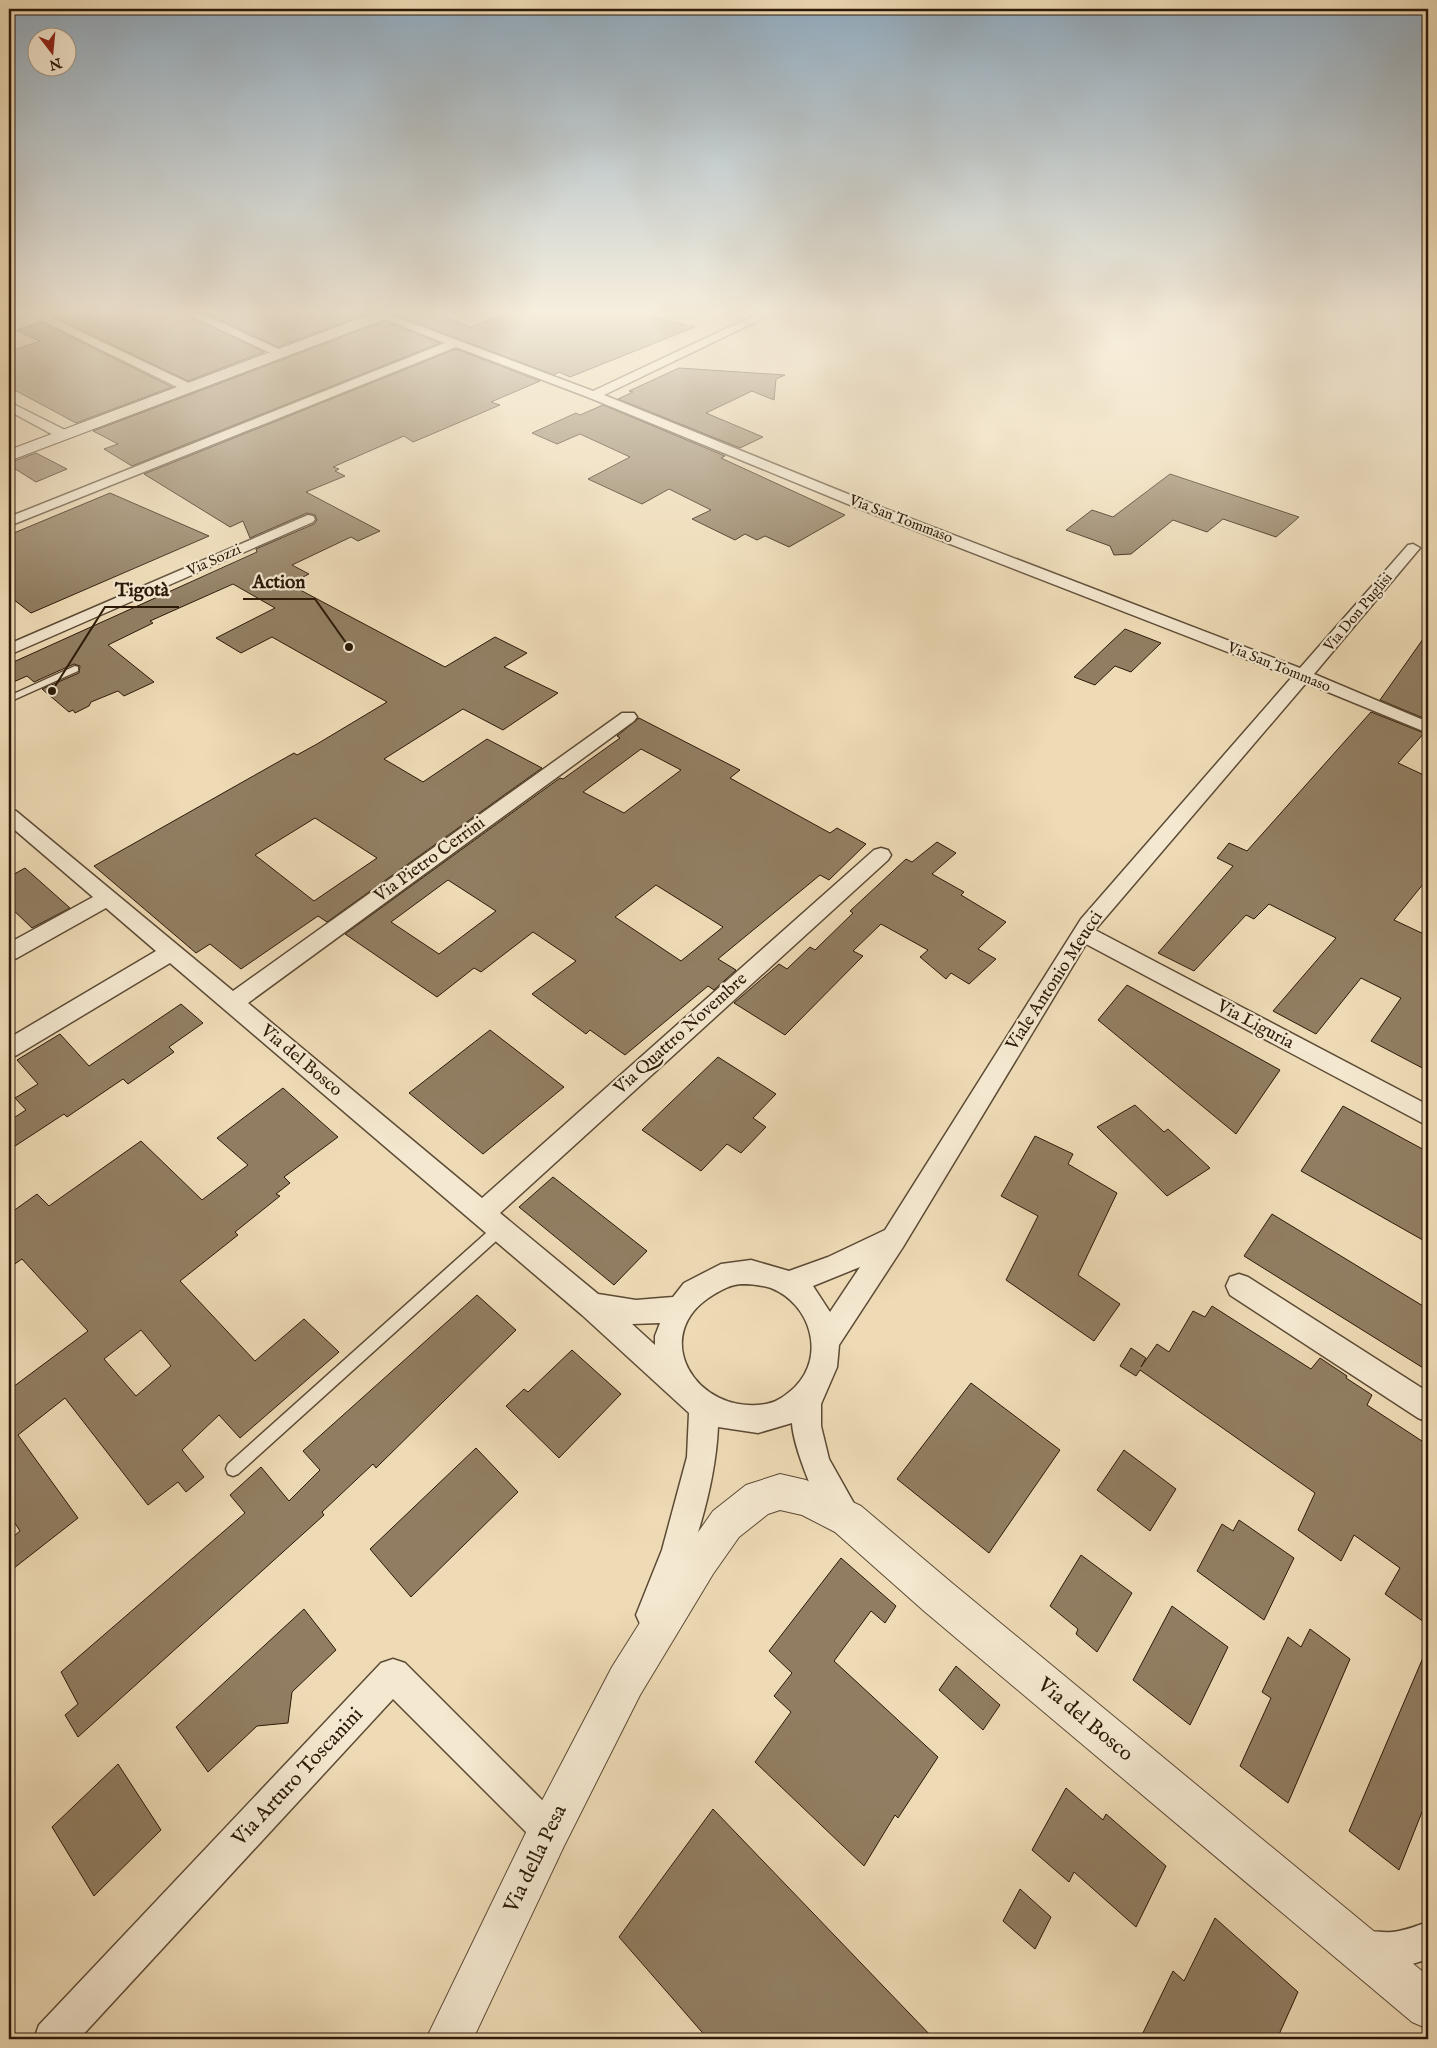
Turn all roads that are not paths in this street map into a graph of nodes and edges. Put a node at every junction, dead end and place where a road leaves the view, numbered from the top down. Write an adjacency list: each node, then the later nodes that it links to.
1 (14, 409): 5 (street)
2 (134, 409): 5 (main road)
3 (293, 409): 8 (street)
4 (627, 409): 12 (street, Via San Tommaso)
5 (64, 435): 6 (main road)
6 (9, 456)
7 (308, 519): 10 (street, Via Sozzi)
8 (9, 522)
9 (1413, 548): 12 (street, Via Don Puglisi)
10 (9, 650)
11 (75, 669): 13 (lane)
12 (1304, 676): 15 (street, Via San Tommaso); 19 (street, Viale Antonio Meucci)
13 (9, 699)
14 (628, 717): 22 (street, Via Pietro Cerrini)
15 (1428, 728)
16 (9, 815): 18 (street, Via del Bosco)
17 (881, 855): 25 (street, Via Quattro Novembre)
18 (107, 898): 20 (street, Via del Bosco); 21 (street)
19 (1083, 933): 24 (street, Via Liguria); 27 (street, Viale Antonio Meucci)
20 (171, 952): 22 (street, Via del Bosco); 23 (street)
21 (9, 953)
22 (232, 1003): 25 (street, Via del Bosco)
23 (9, 1050)
24 (1428, 1116)
25 (482, 1214): 26 (street, Via del Bosco)
26 (500, 1229): 30 (street, Via del Bosco); 37 (lane)
27 (894, 1238): 28 (street); 32 (street, Viale Antonio Meucci)
28 (787, 1284): 31 (street, Via del Bosco); 32 (street, Via del Bosco)
29 (1239, 1286): 35 (street)
30 (592, 1306): 31 (street); 33 (street, Via del Bosco)
31 (677, 1309): 33 (street, Via del Bosco)
32 (826, 1341): 34 (street, Via del Bosco)
33 (677, 1382): 36 (street, Via del Bosco)
34 (808, 1393): 36 (street, Via del Bosco); 38 (street, Via del Bosco)
35 (1428, 1408)
36 (704, 1409): 39 (street, Via della Pesa)
37 (233, 1469)
38 (848, 1519): 39 (main road, Via della Pesa); 41 (main road, Via del Bosco)
39 (626, 1681): 40 (main road, Via della Pesa)
40 (549, 1831): 44 (street, Via Arturo Toscanini); 45 (main road, Via della Pesa)
41 (1338, 1931): 42 (street); 43 (main road, Via del Bosco)
42 (1428, 1941)
43 (1428, 2006)
44 (53, 2039)
45 (449, 2039)

